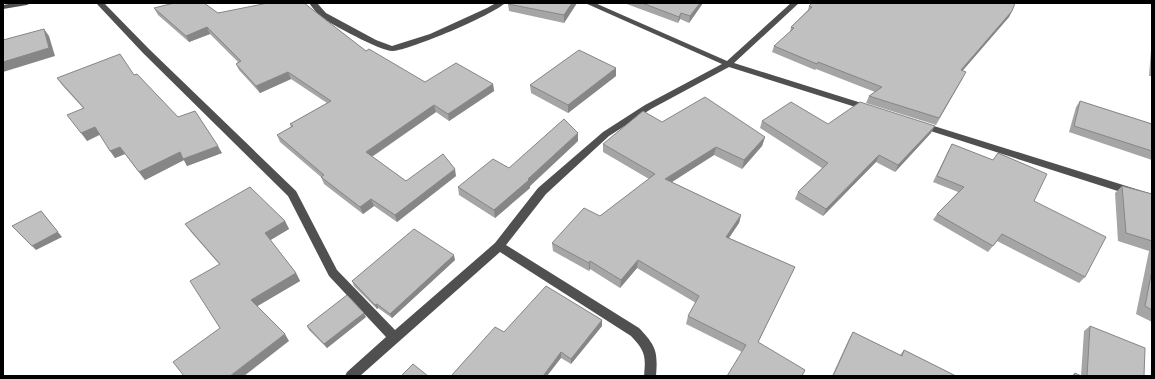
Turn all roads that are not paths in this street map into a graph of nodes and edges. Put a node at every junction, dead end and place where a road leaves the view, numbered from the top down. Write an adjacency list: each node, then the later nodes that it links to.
1 (28, 3): 7 (street)
2 (100, 3): 13 (street)
3 (313, 3): 4 (street)
4 (501, 3)
5 (589, 3): 8 (street)
6 (795, 3): 8 (street)
7 (3, 7)
8 (728, 64): 9 (street); 12 (street)
9 (873, 110)
10 (911, 122): 11 (street)
11 (1152, 198)
12 (499, 246): 13 (street); 15 (street)
13 (394, 337): 14 (street)
14 (351, 376)
15 (650, 376)

